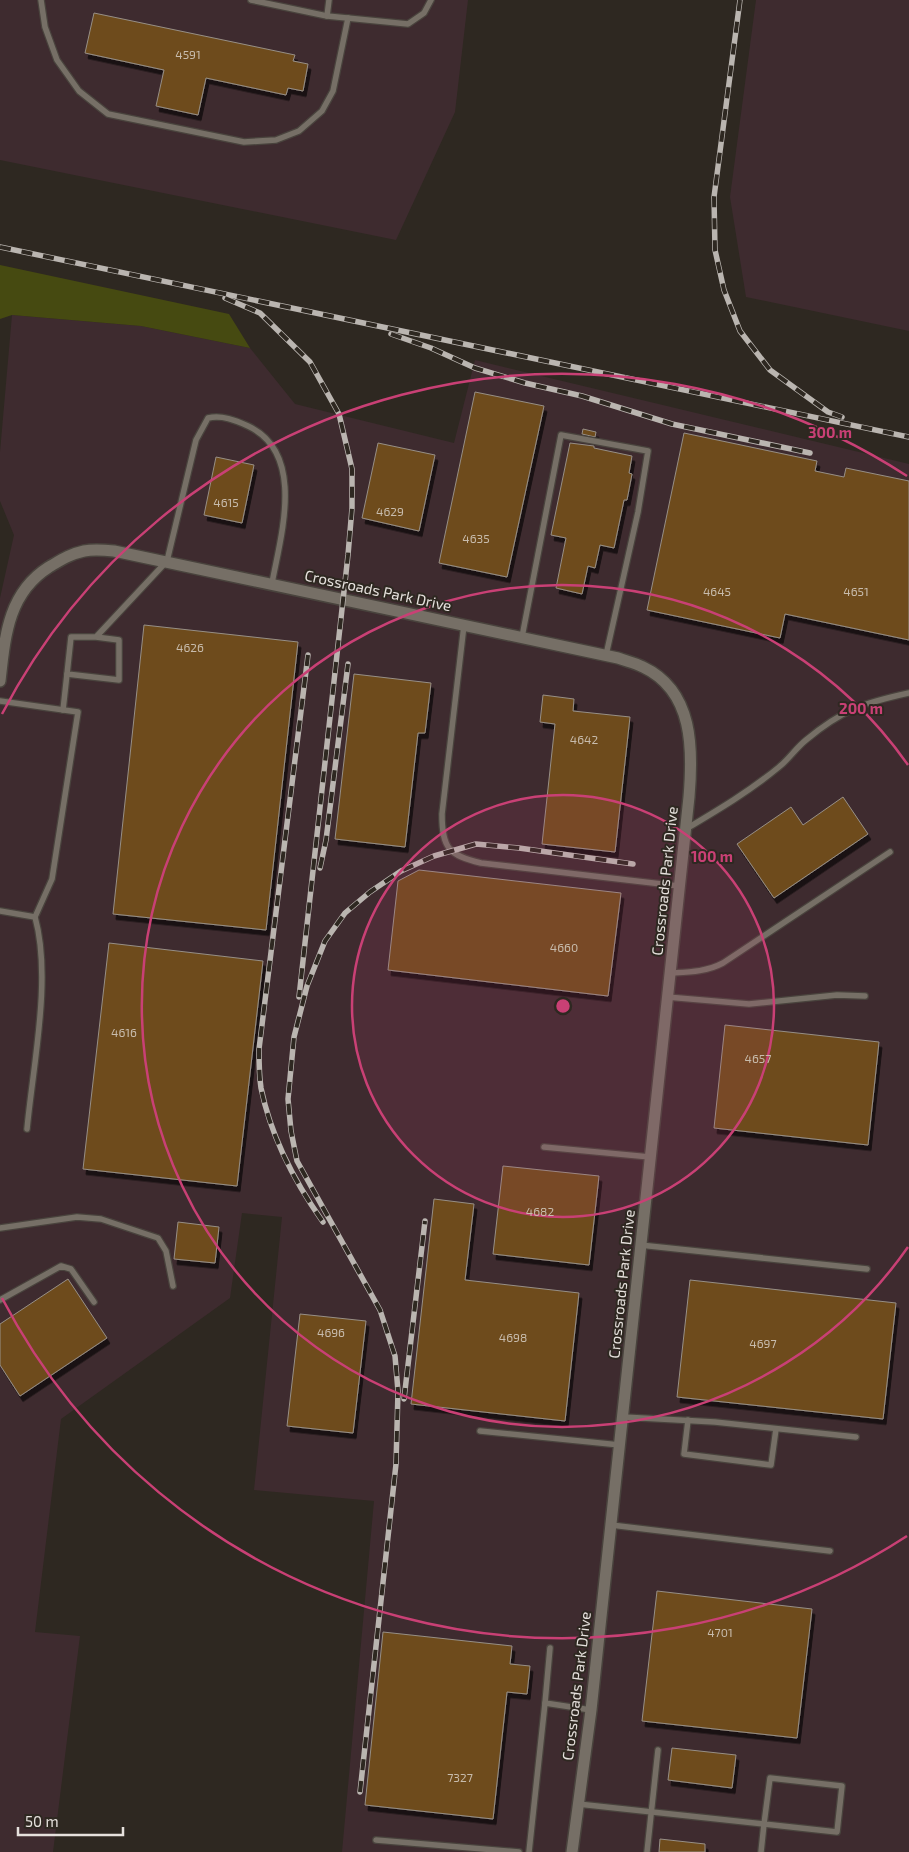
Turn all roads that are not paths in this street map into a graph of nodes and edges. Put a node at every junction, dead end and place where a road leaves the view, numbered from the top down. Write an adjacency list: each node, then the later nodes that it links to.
1 (41, 0): 6 (lane)
2 (251, 0): 5 (lane)
3 (329, 0): 5 (lane)
4 (431, 0): 6 (lane)
5 (327, 16): 6 (lane)
6 (348, 18)
7 (167, 562): 8 (street, Crossroads Park Drive); 8 (lane); 10 (lane); 14 (street, Crossroads Park Drive)
8 (272, 583): 9 (street, Crossroads Park Drive)
9 (464, 625): 11 (street, Crossroads Park Drive); 20 (lane)
10 (96, 637): 13 (lane); 13 (lane)
11 (522, 637): 12 (street, Crossroads Park Drive); 12 (lane)
12 (606, 655): 18 (street, Crossroads Park Drive)
13 (67, 674): 17 (lane)
14 (0, 681)
15 (909, 693): 18 (lane)
16 (0, 701): 17 (lane)
17 (62, 710): 22 (lane)
18 (686, 829): 20 (street, Crossroads Park Drive)
19 (890, 852): 23 (lane)
20 (679, 886): 23 (street, Crossroads Park Drive)
21 (0, 911): 22 (lane)
22 (35, 917): 26 (lane)
23 (670, 973): 25 (street, Crossroads Park Drive)
24 (865, 996): 25 (lane)
25 (667, 997): 28 (street, Crossroads Park Drive)
26 (26, 1128)
27 (544, 1146): 28 (lane)
28 (650, 1157): 30 (street, Crossroads Park Drive)
29 (0, 1228): 32 (lane)
30 (640, 1245): 31 (lane); 35 (street, Crossroads Park Drive)
31 (867, 1269)
32 (173, 1286)
33 (0, 1300): 34 (lane)
34 (94, 1302)
35 (623, 1417): 36 (lane); 40 (street, Crossroads Park Drive)
36 (688, 1420): 37 (lane); 37 (lane)
37 (776, 1429): 39 (lane)
38 (480, 1431): 40 (lane)
39 (856, 1437)
40 (620, 1445): 41 (street, Crossroads Park Drive)
41 (611, 1525): 42 (lane); 45 (street, Crossroads Park Drive)
42 (830, 1551)
43 (550, 1648): 44 (lane)
44 (545, 1703): 45 (lane); 52 (lane)
45 (591, 1710): 47 (street, Crossroads Park Drive)
46 (658, 1750): 48 (lane)
47 (578, 1804): 48 (lane); 53 (street, Crossroads Park Drive)
48 (651, 1812): 49 (lane); 54 (lane)
49 (764, 1824): 49 (lane); 55 (lane)
50 (376, 1840): 51 (lane)
51 (519, 1852)
52 (529, 1852)
53 (572, 1852)
54 (647, 1852)
55 (761, 1852)

